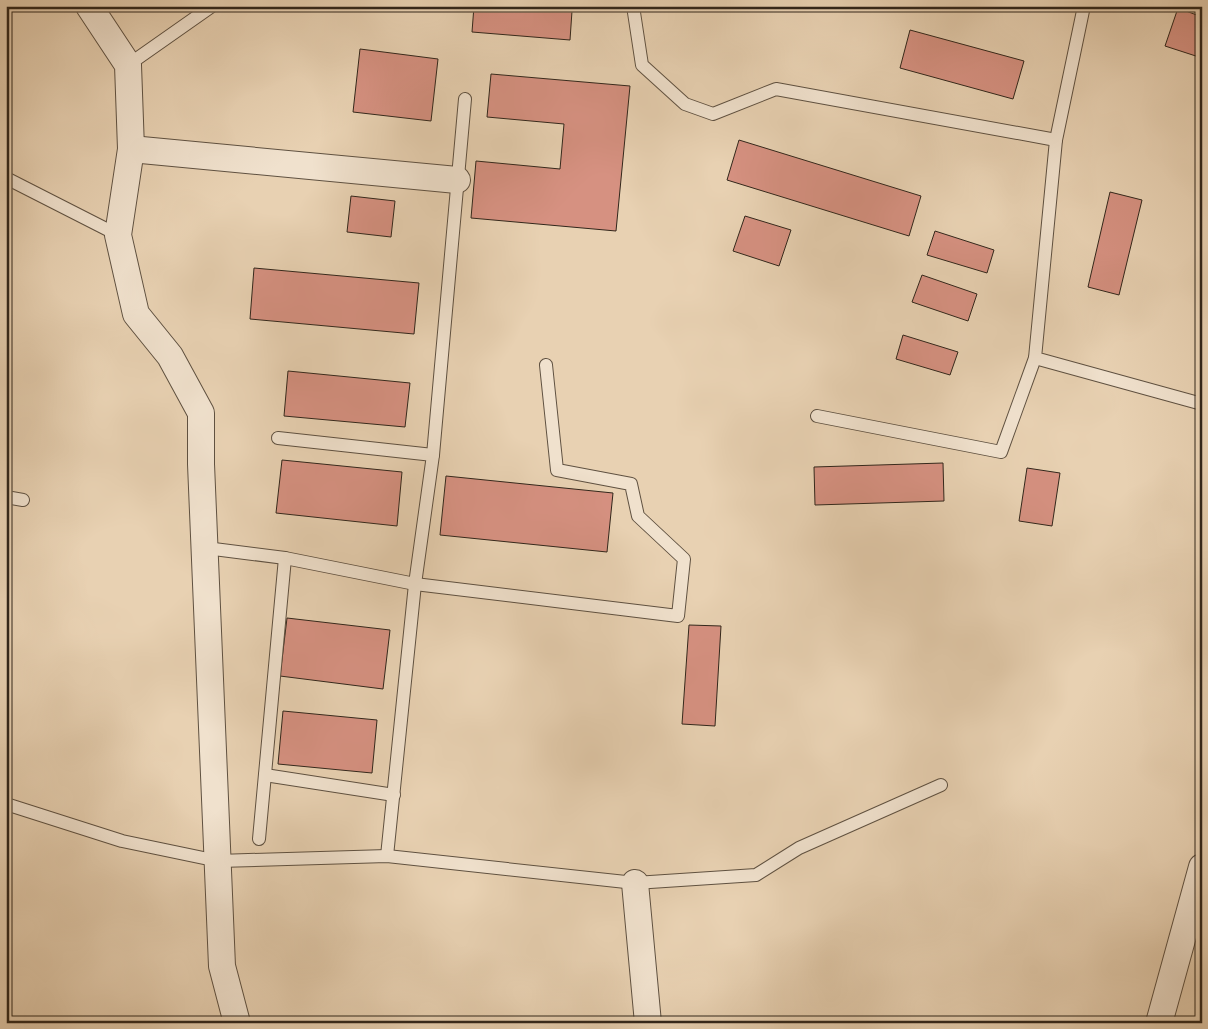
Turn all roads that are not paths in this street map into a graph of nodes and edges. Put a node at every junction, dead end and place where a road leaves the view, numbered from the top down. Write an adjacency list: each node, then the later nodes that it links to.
1 (89, 6): 5 (street)
2 (212, 6): 5 (lane)
3 (633, 6): 7 (lane)
4 (1084, 6): 7 (lane)
5 (128, 66): 8 (street)
6 (465, 99): 10 (lane)
7 (1056, 140): 12 (lane)
8 (131, 150): 10 (street); 11 (street)
9 (6, 178): 11 (lane)
10 (456, 180): 17 (lane)
11 (118, 235): 20 (street)
12 (1035, 358): 14 (lane); 15 (lane)
13 (546, 365): 22 (lane)
14 (1202, 404)
15 (817, 416)
16 (278, 438): 17 (lane)
17 (433, 455): 22 (lane)
18 (6, 497): 19 (lane)
19 (22, 500)
20 (206, 548): 21 (lane); 29 (street)
21 (285, 558): 22 (lane); 23 (lane)
22 (415, 584): 25 (lane)
23 (265, 775): 25 (lane); 27 (lane)
24 (941, 785): 31 (lane)
25 (394, 795): 28 (lane)
26 (6, 804): 29 (lane)
27 (259, 840)
28 (387, 856): 29 (lane); 31 (lane)
29 (218, 861): 32 (street)
30 (1202, 867): 34 (street)
31 (635, 883): 33 (street)
32 (237, 1023)
33 (648, 1023)
34 (1159, 1023)

